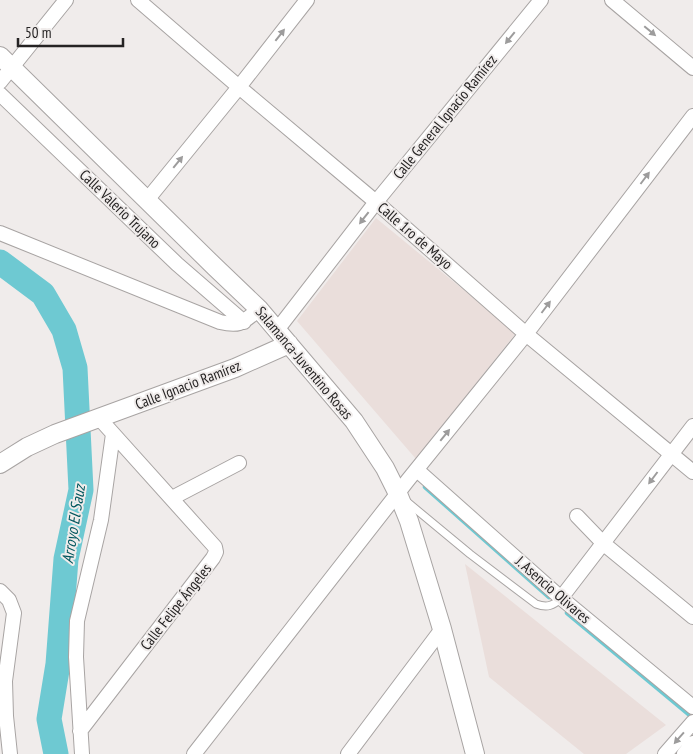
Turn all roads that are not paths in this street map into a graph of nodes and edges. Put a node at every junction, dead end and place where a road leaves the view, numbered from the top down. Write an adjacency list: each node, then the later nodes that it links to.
1 (66, 0): 6 (street)
2 (138, 0): 9 (street, Calle 1ro de Mayo)
3 (307, 0): 9 (street, one-way to 3)
4 (541, 0): 13 (street, Calle General Ignacio Ramírez, one-way to 13)
5 (612, 0): 7 (street, one-way to 7)
6 (6, 62): 8 (street); 12 (street, Salamanca-Juventino Rosas)
7 (693, 68)
8 (0, 82)
9 (239, 87): 12 (street, one-way to 9); 13 (street, Calle 1ro de Mayo)
10 (0, 94): 16 (street, Calle Valerio Trujano)
11 (693, 116): 18 (street, one-way to 11)
12 (147, 200): 15 (street, Salamanca-Juventino Rosas)
13 (376, 202): 17 (street, Calle General Ignacio Ramírez, one-way to 17); 18 (street, Calle 1ro de Mayo)
14 (0, 233): 16 (street)
15 (259, 309): 16 (street); 17 (street, Salamanca-Juventino Rosas)
16 (244, 322)
17 (277, 330): 19 (street, Salamanca-Juventino Rosas)
18 (526, 334): 23 (street, Calle 1ro de Mayo); 26 (street, one-way to 18)
19 (289, 344): 20 (street, Calle Ignacio Ramírez); 28 (street, Salamanca-Juventino Rosas)
20 (92, 420): 22 (street, Calle Felipe Ángeles); 25 (street, Calle Ignacio Ramírez)
21 (693, 426): 23 (street)
22 (113, 434): 29 (street, Calle Felipe Ángeles); 40 (street)
23 (672, 454): 27 (street, Calle 1ro de Mayo); 31 (street, one-way to 31)
24 (239, 463): 29 (street)
25 (0, 464)
26 (417, 470): 28 (street); 33 (street, J. Asencio Olivares)
27 (693, 472)
28 (398, 494): 33 (lane); 36 (street, Salamanca-Juventino Rosas); 44 (street)
29 (172, 498): 40 (street, Calle Felipe Ángeles)
30 (577, 516): 31 (street)
31 (604, 544): 33 (street); 35 (street)
32 (0, 591): 34 (street)
33 (561, 598): 38 (street, J. Asencio Olivares)
34 (14, 613): 37 (street); 42 (street)
35 (693, 617)
36 (442, 629): 45 (street); 46 (street, Salamanca-Juventino Rosas)
37 (0, 632)
38 (693, 706)
39 (693, 722): 47 (street, one-way to 47)
40 (80, 731): 43 (street)
41 (693, 742): 48 (street)
42 (10, 754)
43 (82, 754)
44 (194, 754)
45 (348, 754)
46 (475, 754)
47 (665, 754)
48 (684, 754)

